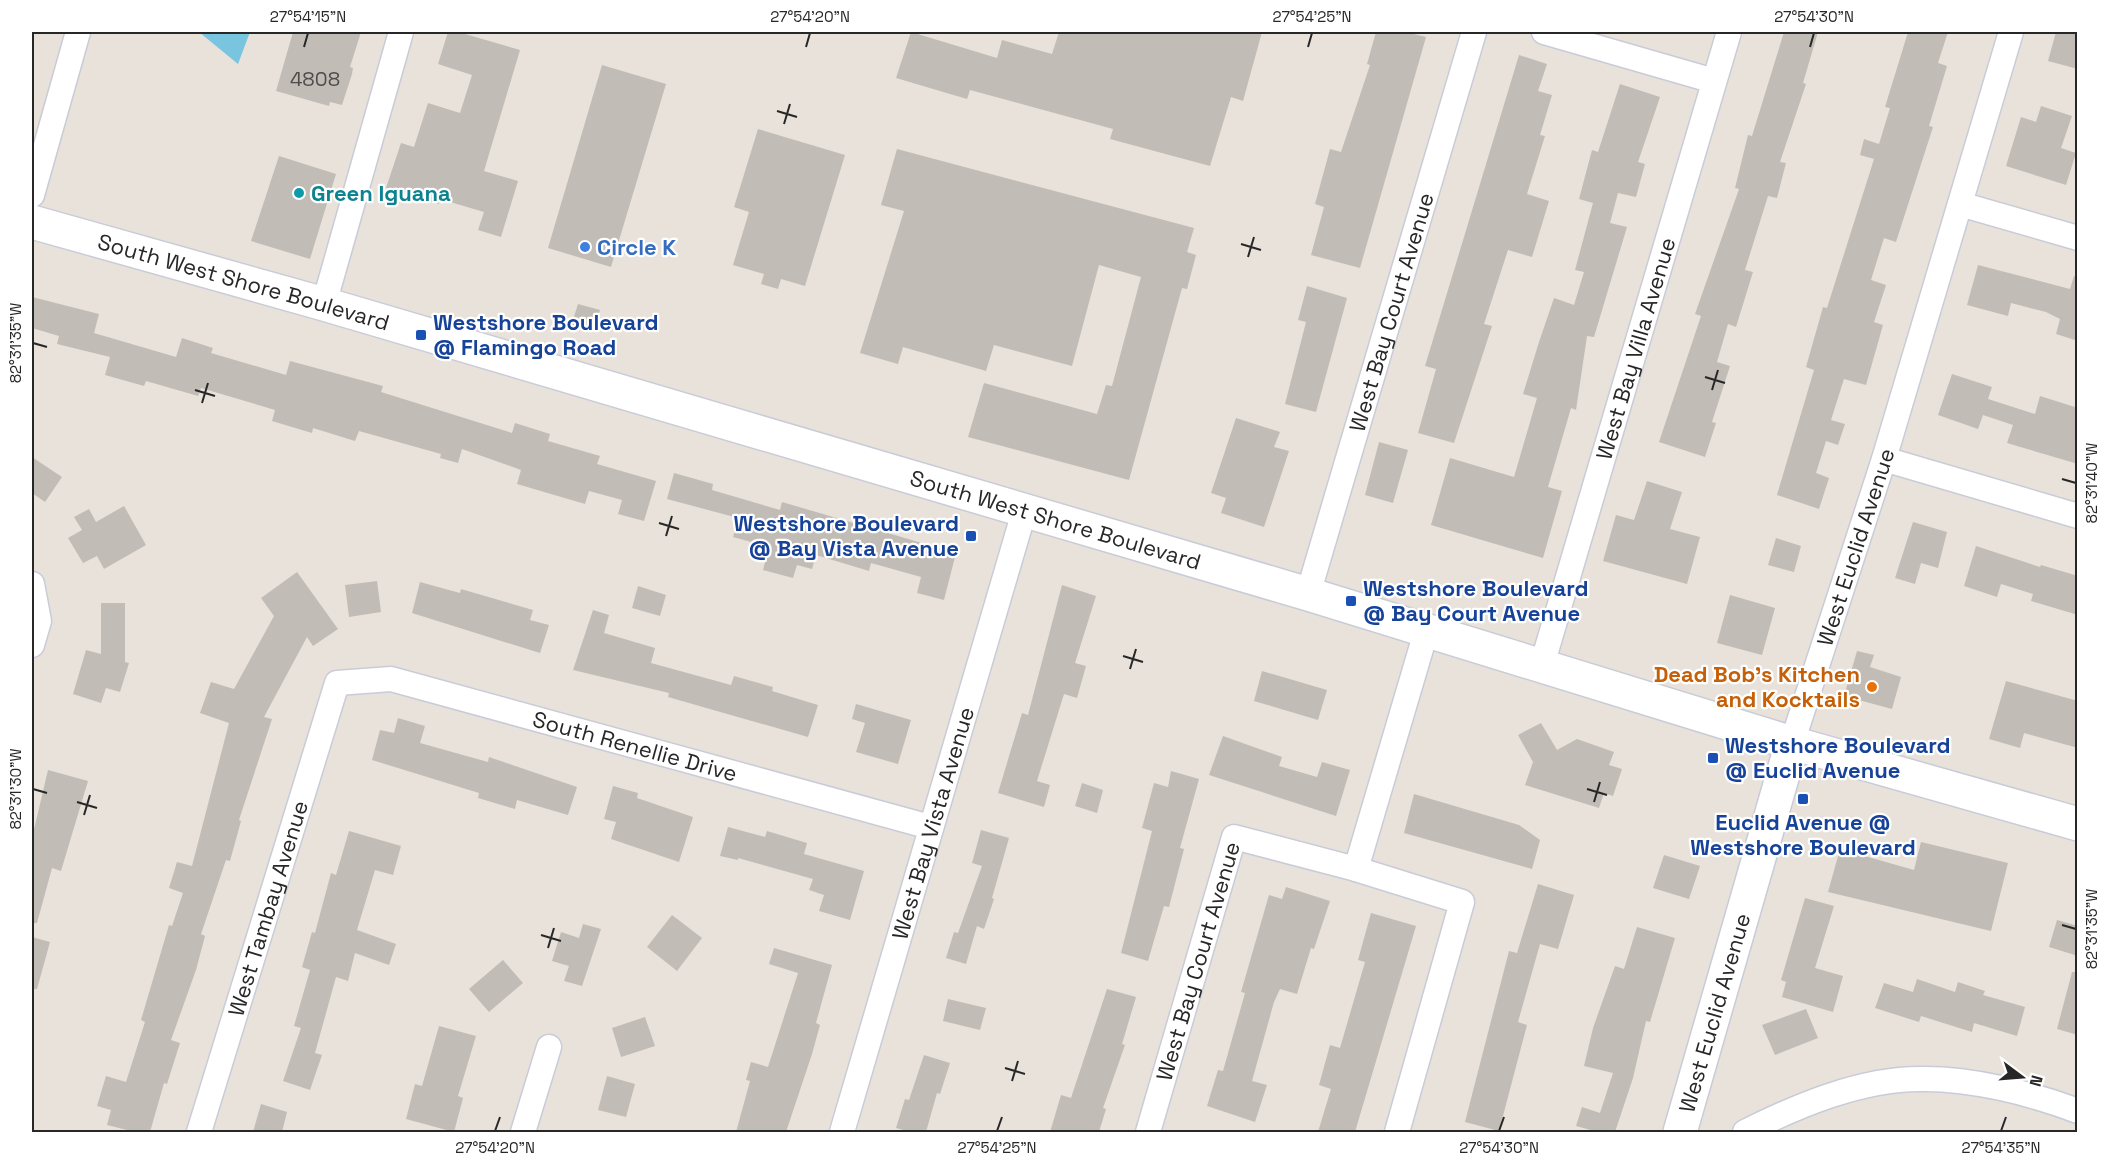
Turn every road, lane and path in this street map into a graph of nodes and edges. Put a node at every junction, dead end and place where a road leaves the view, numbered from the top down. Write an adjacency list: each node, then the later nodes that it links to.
1 (78, 32): 8 (street)
2 (401, 32): 12 (street)
3 (1474, 32): 17 (street, West Bay Court Avenue)
4 (1544, 32): 7 (street)
5 (1729, 32): 7 (street, West Bay Villa Avenue)
6 (2011, 32): 9 (street, West Euclid Avenue)
7 (1714, 81): 20 (street, West Bay Villa Avenue)
8 (32, 195)
9 (1960, 204): 11 (street); 13 (street, West Euclid Avenue)
10 (32, 222): 12 (street, South West Shore Boulevard)
11 (2078, 238)
12 (324, 304): 14 (street, South West Shore Boulevard)
13 (1884, 459): 15 (street); 22 (street, West Euclid Avenue)
14 (1024, 512): 17 (street, South West Shore Boulevard); 24 (street, West Bay Vista Avenue)
15 (2078, 516)
16 (32, 585): 19 (street)
17 (1308, 594): 18 (street, South West Shore Boulevard)
18 (1425, 632): 20 (street, South West Shore Boulevard); 25 (street)
19 (32, 645)
20 (1542, 665): 22 (street, South West Shore Boulevard)
21 (337, 684): 24 (street, South Renellie Drive); 28 (street, West Tambay Avenue)
22 (1792, 743): 23 (street, South West Shore Boulevard); 33 (street, West Euclid Avenue)
23 (2078, 824)
24 (930, 827): 30 (street, West Bay Vista Avenue)
25 (1356, 869): 31 (street, West Bay Court Avenue); 32 (street)
26 (549, 1047): 29 (street)
27 (2078, 1111): 34 (street)
28 (199, 1132)
29 (523, 1132)
30 (842, 1132)
31 (1148, 1132)
32 (1397, 1132)
33 (1680, 1132)
34 (1745, 1132)

